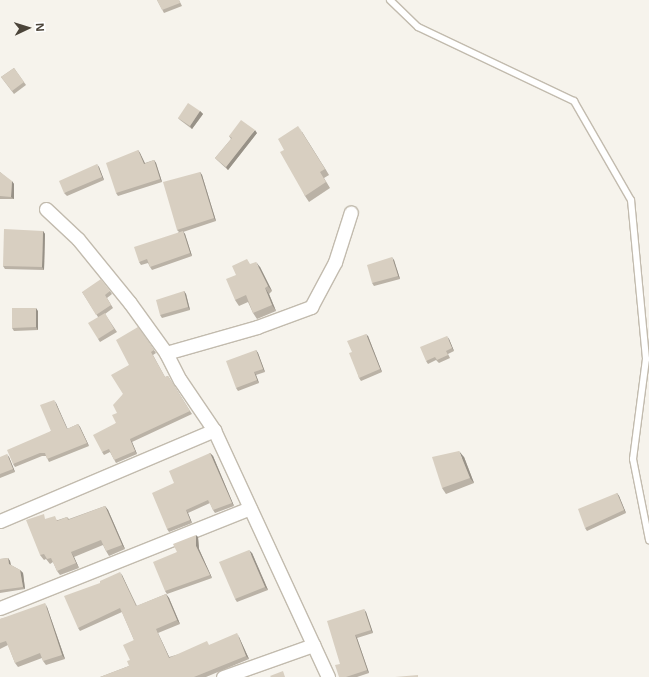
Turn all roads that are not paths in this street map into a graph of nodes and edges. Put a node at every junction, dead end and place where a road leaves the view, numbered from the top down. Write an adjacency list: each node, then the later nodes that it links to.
1 (390, 0): 8 (lane)
2 (46, 209): 4 (street)
3 (351, 212): 4 (street)
4 (166, 353): 5 (street)
5 (214, 430): 6 (street); 7 (street)
6 (250, 508): 9 (street); 10 (street)
7 (0, 522)
8 (649, 540)
9 (0, 608)
10 (313, 645): 11 (street); 12 (street)
11 (223, 677)
12 (328, 677)

